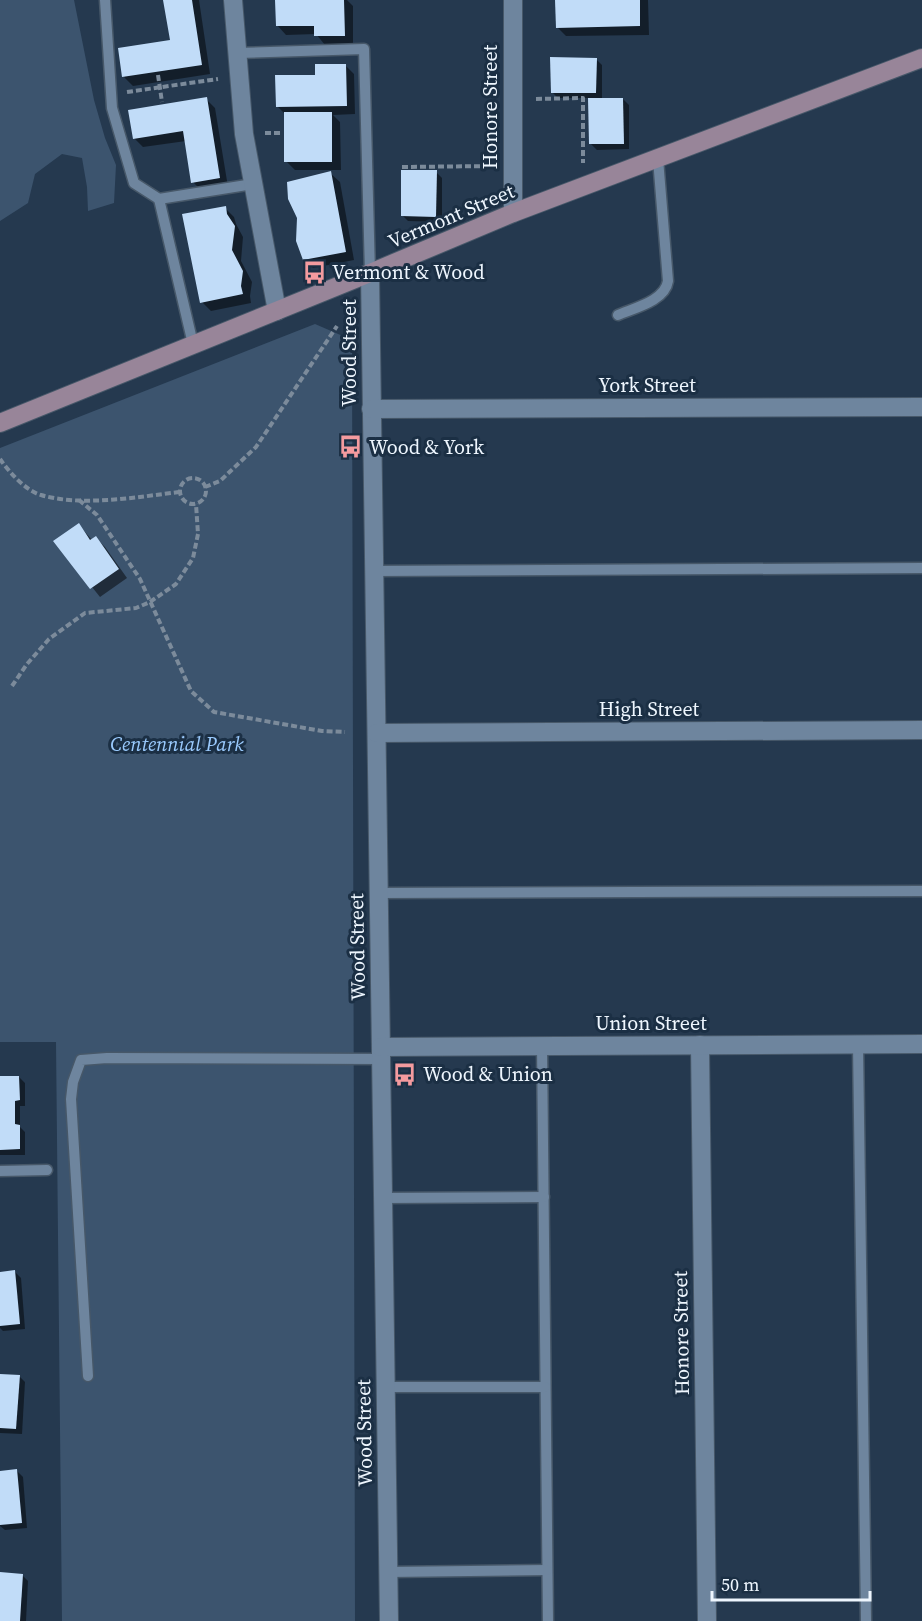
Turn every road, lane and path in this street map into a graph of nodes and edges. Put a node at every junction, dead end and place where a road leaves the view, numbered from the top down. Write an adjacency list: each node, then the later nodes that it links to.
1 (105, 0): 19 (lane)
2 (233, 0): 4 (street)
3 (513, 0): 20 (street, Honore Street)
4 (237, 53): 18 (street); 21 (lane)
5 (922, 58): 14 (street, Vermont Street)
6 (158, 75): 8 (path)
7 (218, 79): 8 (path)
8 (160, 87): 9 (path); 11 (path)
9 (127, 92)
10 (536, 99): 15 (path)
11 (162, 102)
12 (265, 133): 13 (path)
13 (280, 133)
14 (658, 159): 20 (street, Vermont Street); 23 (lane)
15 (583, 163)
16 (493, 166): 17 (path)
17 (402, 167)
18 (253, 184): 19 (lane); 22 (street)
19 (159, 199): 25 (lane)
20 (513, 213): 21 (street, Vermont Street)
21 (370, 273): 22 (street, Vermont Street); 27 (street, Wood Street)
22 (277, 311): 25 (street, Vermont Street)
23 (618, 315)
24 (337, 326): 30 (path)
25 (193, 344): 28 (street, Vermont Street)
26 (922, 407): 27 (street, York Street)
27 (372, 409): 35 (street, Wood Street)
28 (0, 423)
29 (0, 459): 32 (path)
30 (205, 487): 31 (path); 33 (path)
31 (179, 492): 32 (path); 33 (path)
32 (78, 500): 36 (path)
33 (196, 504): 36 (path)
34 (922, 568): 35 (lane)
35 (374, 571): 40 (street, Wood Street)
36 (150, 602): 37 (path); 39 (path)
37 (12, 686)
38 (922, 730): 40 (street, High Street)
39 (345, 732)
40 (377, 733): 42 (street, Wood Street)
41 (922, 891): 42 (lane)
42 (379, 893): 47 (street, Wood Street)
43 (922, 1044): 45 (street, Union Street)
44 (700, 1045): 45 (street, Union Street); 46 (street, Union Street); 59 (street, Honore Street)
45 (858, 1045): 60 (lane)
46 (542, 1046): 47 (street, Union Street); 50 (lane)
47 (381, 1053): 51 (street, Wood Street); 52 (lane)
48 (47, 1170): 49 (lane)
49 (0, 1171)
50 (544, 1197): 51 (lane); 54 (lane)
51 (383, 1198): 53 (street, Wood Street)
52 (88, 1376)
53 (385, 1387): 54 (lane); 56 (street, Wood Street)
54 (545, 1387): 55 (lane)
55 (547, 1570): 56 (lane); 58 (lane)
56 (388, 1572): 57 (street, Wood Street)
57 (388, 1621)
58 (548, 1621)
59 (706, 1621)
60 (866, 1621)

